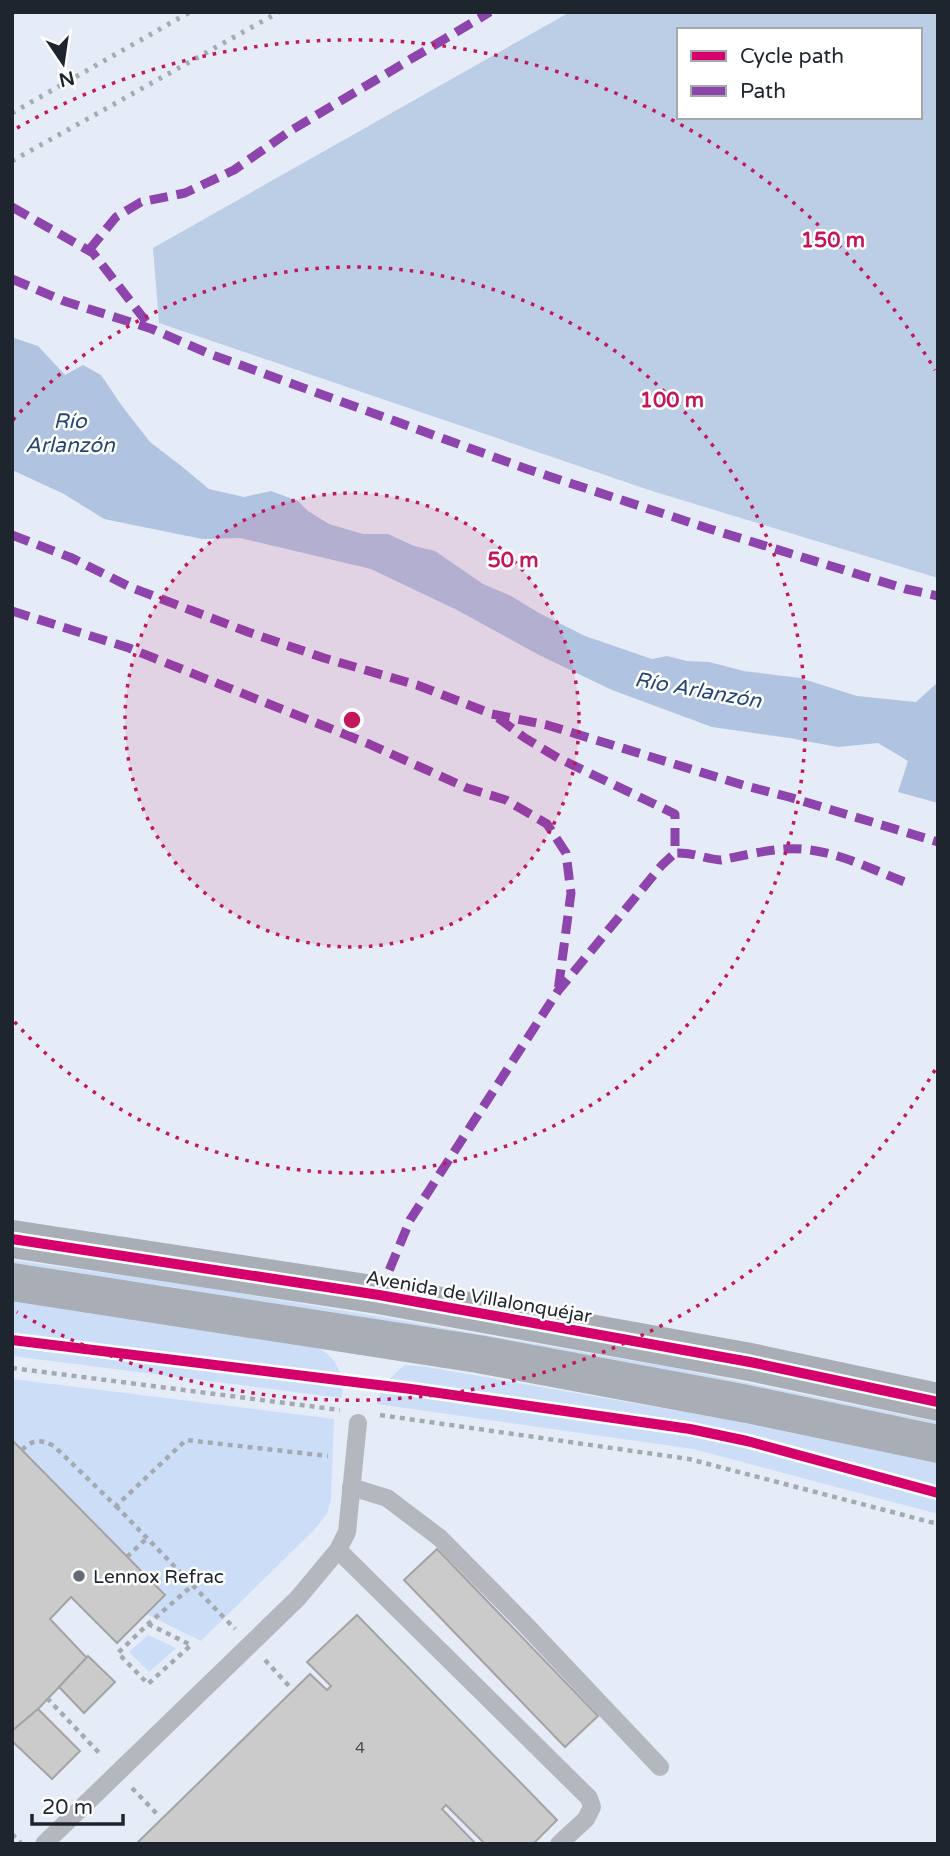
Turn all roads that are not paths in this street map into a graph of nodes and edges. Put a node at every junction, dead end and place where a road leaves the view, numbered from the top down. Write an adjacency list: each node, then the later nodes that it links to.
1 (12, 1239): 3 (street, Avenida de Villalonquéjar)
2 (12, 1282): 5 (street)
3 (938, 1402)
4 (359, 1416): 6 (lane)
5 (938, 1444)
6 (352, 1487): 7 (lane); 8 (lane)
7 (338, 1550): 9 (lane); 10 (lane)
8 (660, 1767)
9 (44, 1844)
10 (559, 1844)

